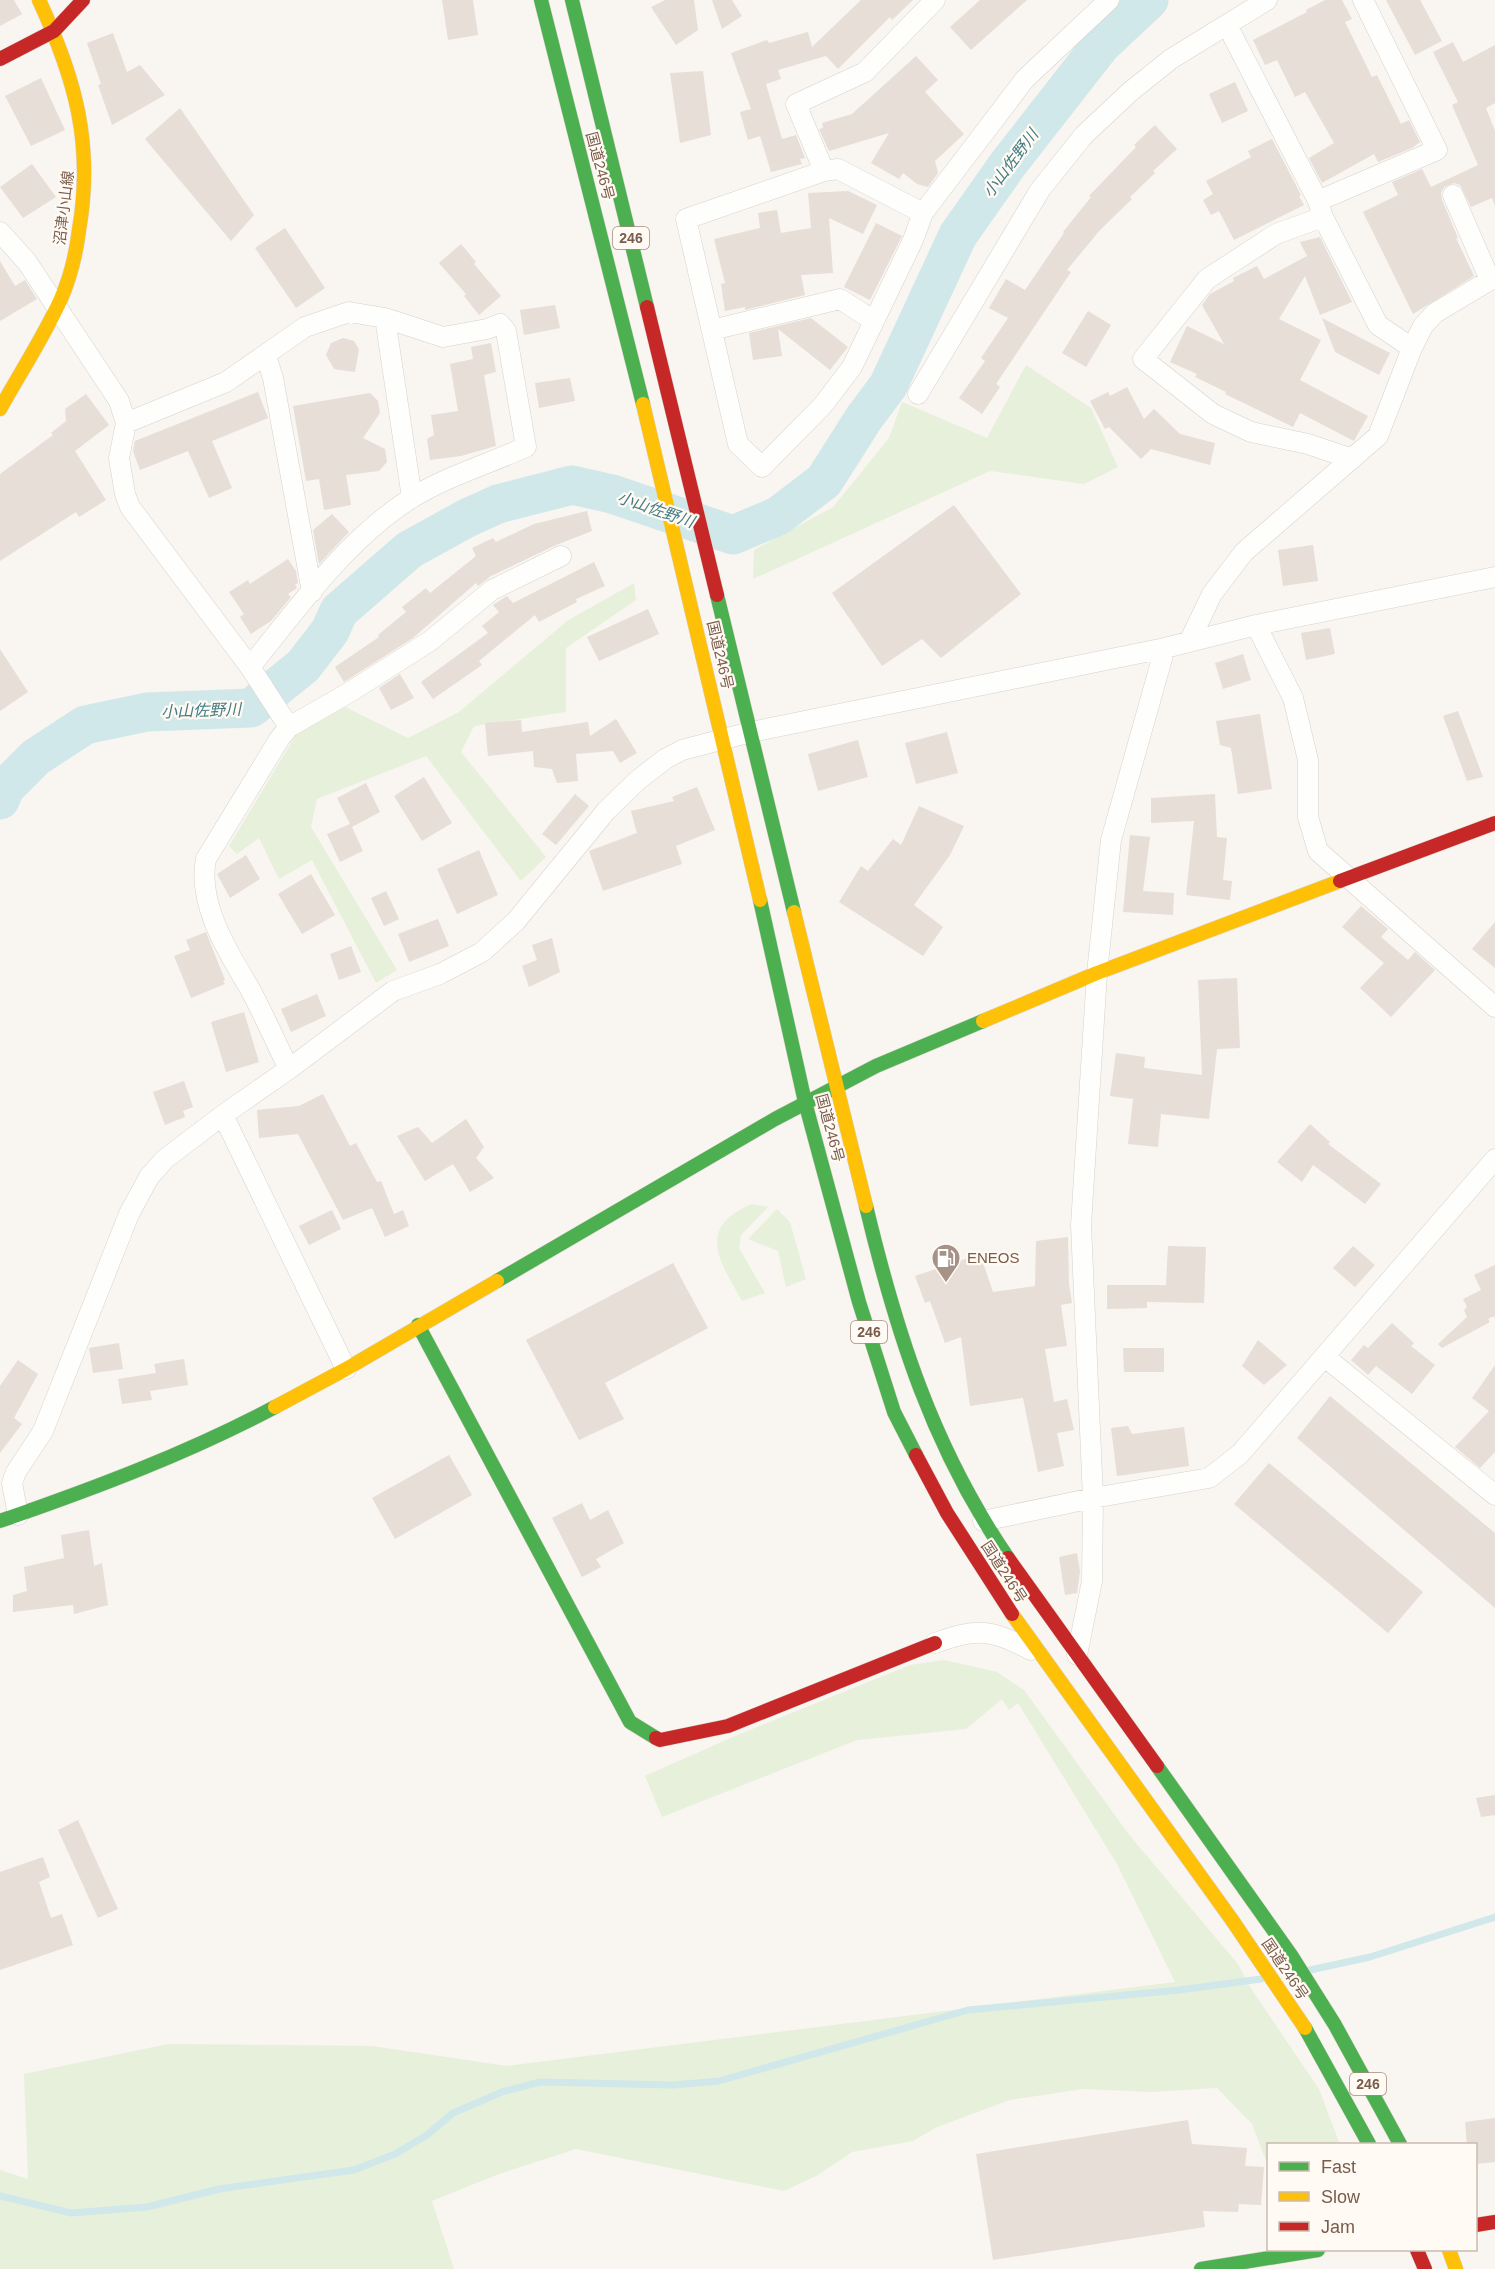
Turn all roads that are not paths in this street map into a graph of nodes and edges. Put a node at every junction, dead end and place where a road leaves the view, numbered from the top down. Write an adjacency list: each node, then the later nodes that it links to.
1 (39, 0): 10 (main road, 沼津小山線)
2 (83, 0): 10 (main road)
3 (541, 0): 38 (main road, 国道246号 / 246)
4 (572, 0): 37 (main road, 国道246号 / 246)
5 (935, 0): 12 (street)
6 (1110, 0): 15 (street)
7 (1267, 0): 9 (street)
8 (1363, 0): 14 (street)
9 (1227, 25): 14 (street); 24 (street)
10 (54, 31): 11 (main road); 18 (main road, 沼津小山線)
11 (0, 59)
12 (824, 171): 15 (street); 21 (street)
13 (1453, 195): 17 (street)
14 (1321, 209): 22 (street); 27 (street)
15 (923, 213): 20 (street)
16 (0, 232): 18 (street)
17 (1493, 278): 22 (street)
18 (57, 309): 25 (main road, 沼津小山線); 26 (street)
19 (385, 318): 23 (street); 28 (street); 28 (street)
20 (874, 321): 21 (street); 21 (street)
21 (712, 330)
22 (1412, 348): 27 (street)
23 (266, 356): 26 (street); 31 (street)
24 (918, 394)
25 (0, 410)
26 (126, 423): 35 (street)
27 (1352, 459): 33 (street)
28 (412, 498): 31 (street)
29 (561, 556): 36 (street)
30 (1495, 577): 32 (street)
31 (312, 592): 35 (street)
32 (1256, 625): 33 (street); 40 (street)
33 (1189, 642): 34 (street)
34 (1165, 648): 37 (street); 41 (street)
35 (253, 672): 36 (street)
36 (286, 724): 43 (street)
37 (751, 732): 38 (street); 44 (main road, 国道246号 / 246)
38 (723, 738): 43 (street); 45 (main road, 国道246号 / 246)
39 (1495, 823): 40 (main road)
40 (1348, 878): 41 (main road); 42 (street)
41 (1097, 973): 44 (main road); 52 (street)
42 (1495, 1007)
43 (289, 1069): 46 (street)
44 (836, 1085): 45 (main road); 54 (main road, 国道246号 / 246)
45 (805, 1102): 48 (main road); 56 (main road, 国道246号 / 246)
46 (223, 1114): 50 (street); 53 (street)
47 (1495, 1159): 49 (street)
48 (418, 1325): 50 (main road); 55 (main road)
49 (1325, 1358): 51 (street); 52 (street)
50 (346, 1369): 53 (main road)
51 (1495, 1496)
52 (1093, 1498): 54 (street); 57 (street)
53 (9, 1518)
54 (983, 1521): 57 (main road, 国道246号 / 246)
55 (935, 1644): 56 (street)
56 (1039, 1654): 58 (main road, 国道246号 / 246)
57 (1077, 1655): 59 (main road, 国道246号 / 246)
58 (1368, 2143)
59 (1399, 2143)
60 (1495, 2222): 61 (main road)
61 (1477, 2224)
62 (1312, 2251): 65 (main road)
63 (1417, 2251): 66 (main road)
64 (1449, 2251): 67 (main road)
65 (1201, 2269)
66 (1425, 2269)
67 (1456, 2269)

